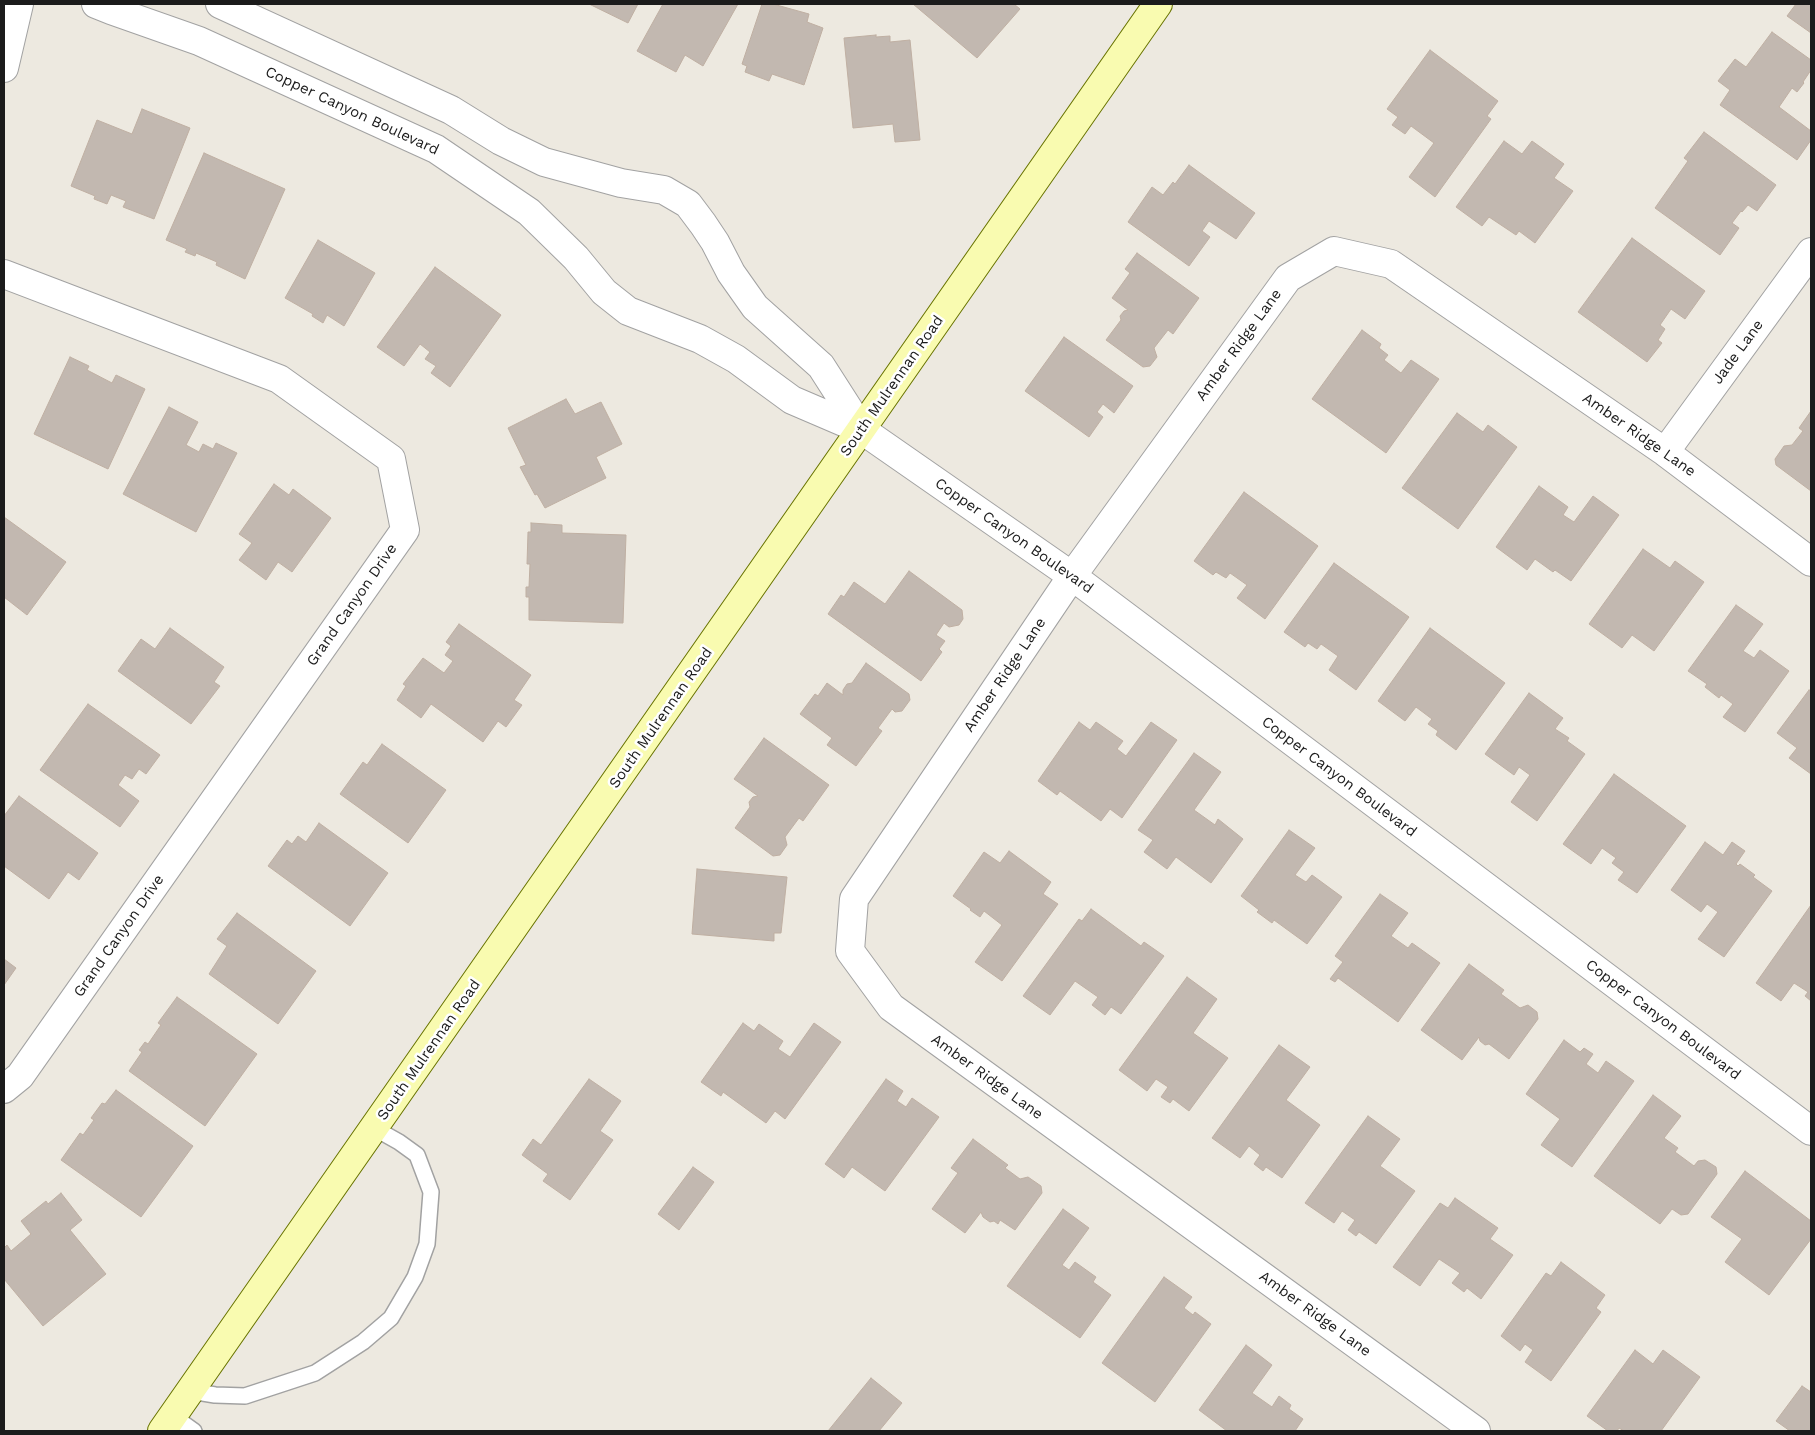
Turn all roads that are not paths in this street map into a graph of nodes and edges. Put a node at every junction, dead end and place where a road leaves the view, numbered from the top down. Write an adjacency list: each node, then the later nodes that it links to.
1 (19, 4): 5 (street)
2 (96, 4): 8 (street, Copper Canyon Boulevard)
3 (220, 4): 8 (street, Copper Canyon Boulevard)
4 (1158, 4): 8 (street, South Mulrennan Road)
5 (4, 68)
6 (1811, 252): 9 (street, Jade Lane)
7 (4, 274): 12 (street, Grand Canyon Drive)
8 (862, 430): 11 (street, Copper Canyon Boulevard); 13 (street, South Mulrennan Road)
9 (1665, 452): 10 (street, Amber Ridge Lane); 11 (street, Amber Ridge Lane)
10 (1811, 562)
11 (1072, 576): 14 (street, Copper Canyon Boulevard); 17 (street, Amber Ridge Lane)
12 (4, 1089)
13 (374, 1128): 15 (street, South Mulrennan Road); 15 (lane)
14 (1811, 1131)
15 (190, 1391): 16 (street, South Mulrennan Road)
16 (177, 1426)
17 (1476, 1431)

